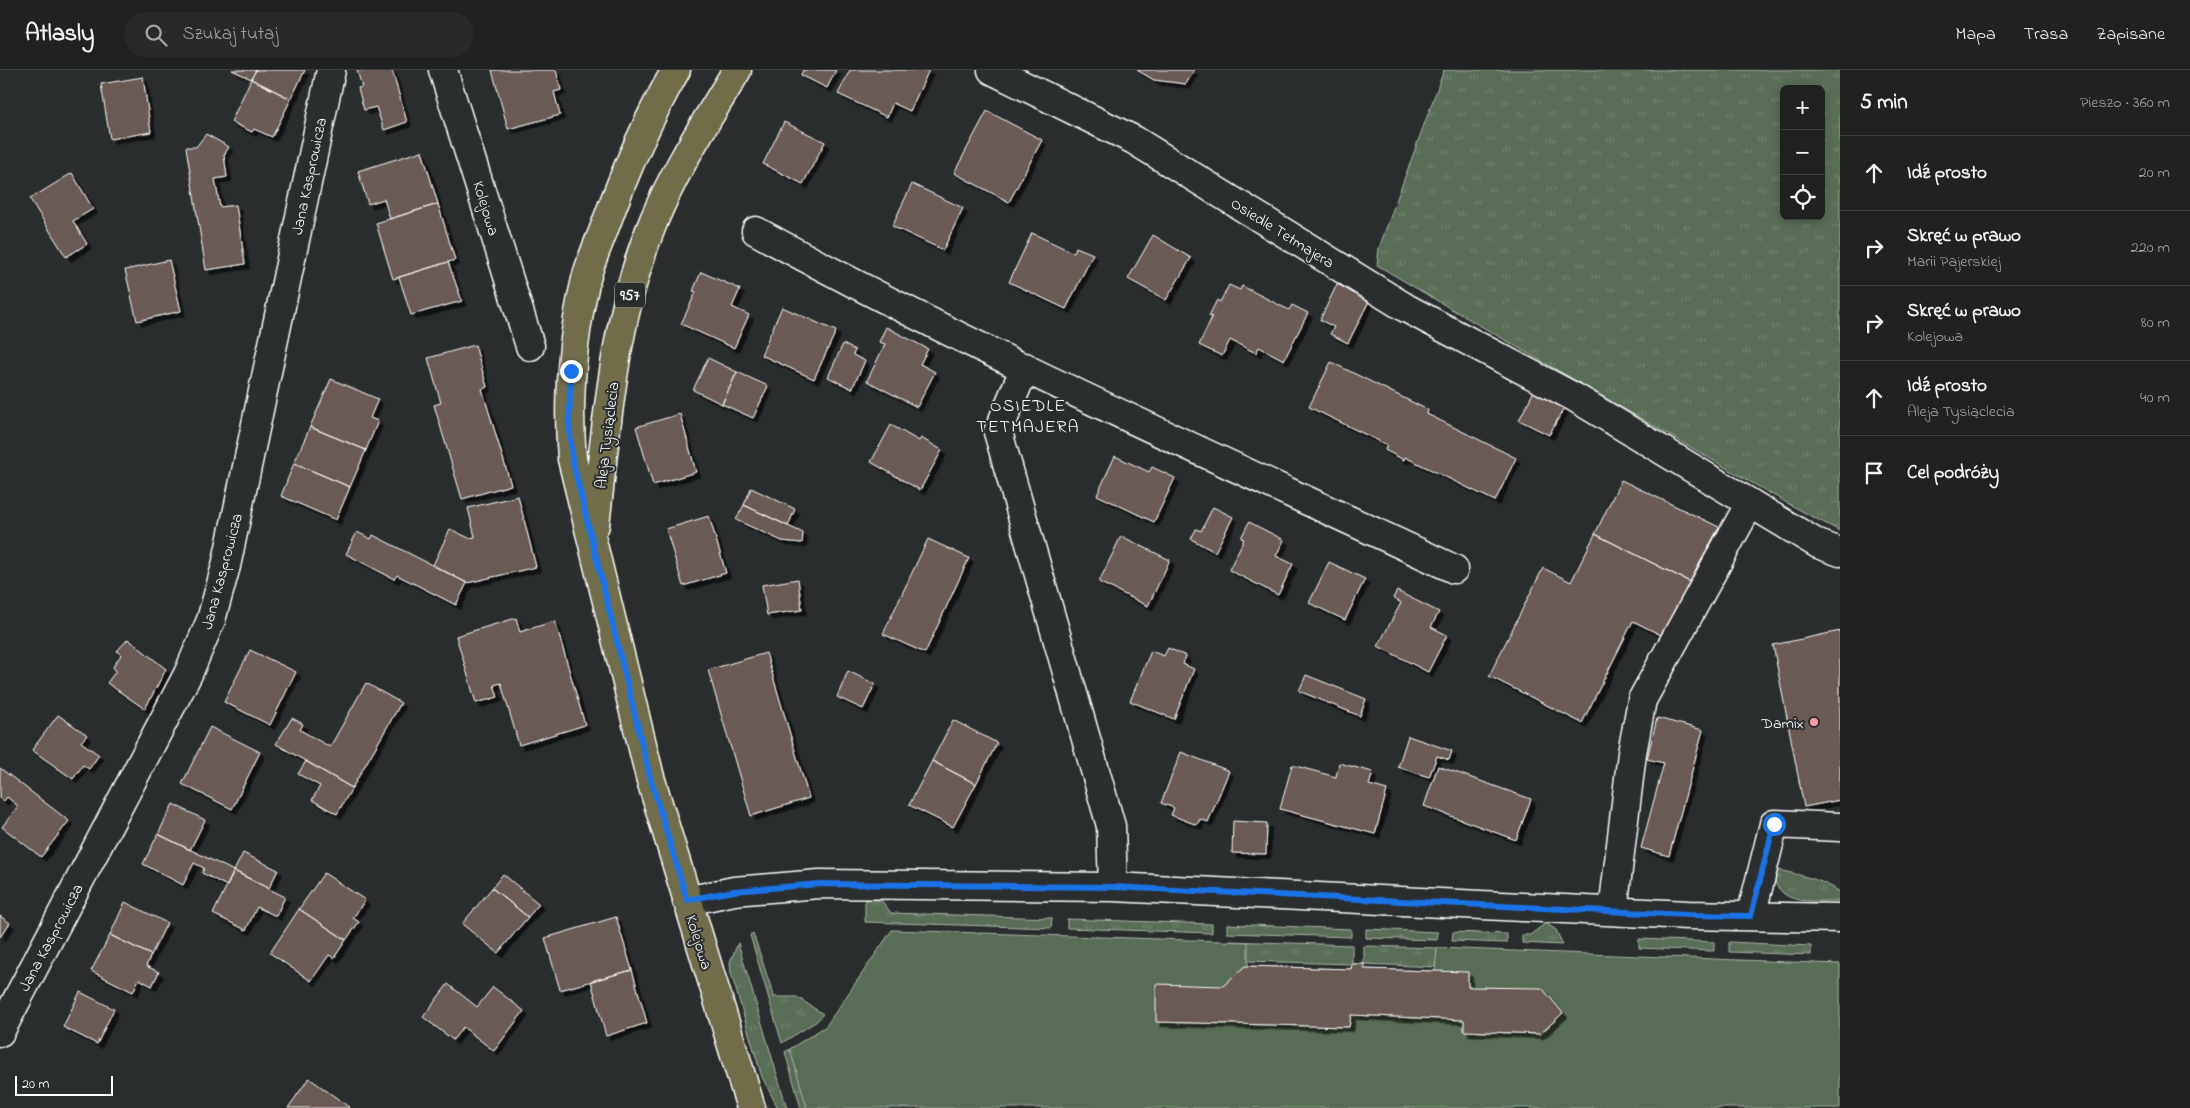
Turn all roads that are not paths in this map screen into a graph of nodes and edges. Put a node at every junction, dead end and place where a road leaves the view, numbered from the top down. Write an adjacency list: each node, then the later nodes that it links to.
1 (331, 70): 19 (street, Jana Kasprowicza)
2 (443, 70): 7 (street, Kolejowa)
3 (676, 70): 10 (main road, Aleja Tysiąclecia / 957)
4 (737, 70): 10 (main road, Aleja Tysiąclecia / 957)
5 (992, 70): 9 (street, Osiedle Tetmajera)
6 (756, 231): 8 (street)
7 (530, 346)
8 (1024, 367): 12 (street); 14 (street)
9 (1750, 503): 11 (street, Osiedle Tetmajera); 16 (street)
10 (593, 542): 15 (main road, Kolejowa / 957)
11 (1840, 552)
12 (1454, 569)
13 (1840, 827): 17 (street)
14 (1113, 887): 15 (street); 16 (street)
15 (687, 900): 20 (main road, Kolejowa / 957)
16 (1613, 911): 17 (street)
17 (1751, 916): 18 (street)
18 (1840, 918)
19 (0, 1032)
20 (751, 1108)

